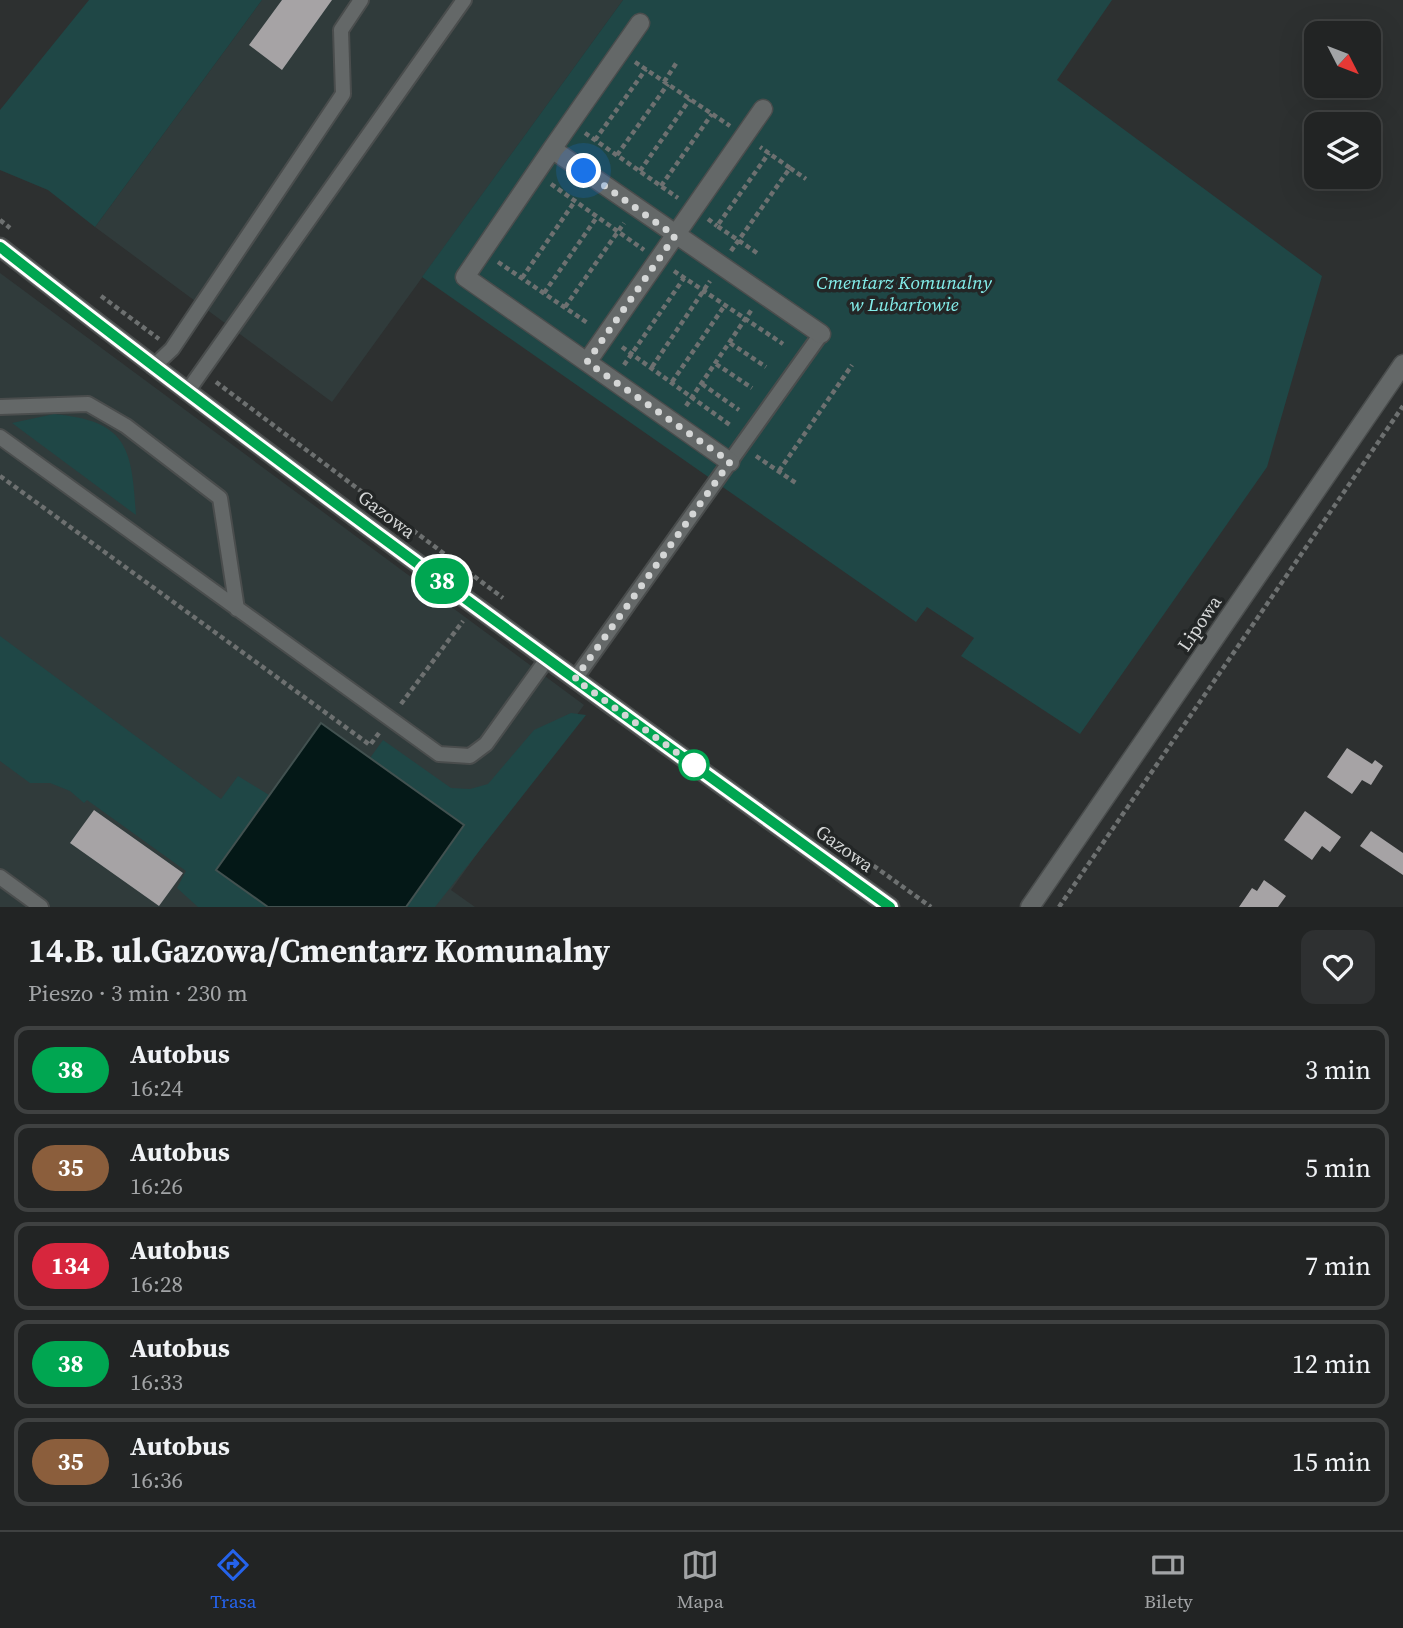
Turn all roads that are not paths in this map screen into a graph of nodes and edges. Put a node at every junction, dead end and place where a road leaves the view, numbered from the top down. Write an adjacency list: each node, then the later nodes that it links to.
1 (361, 0): 11 (lane)
2 (464, 0): 12 (lane)
3 (640, 23): 5 (street)
4 (763, 109): 6 (street)
5 (552, 149): 6 (street); 9 (street)
6 (675, 236): 8 (street); 9 (street)
7 (0, 247): 11 (street, Gazowa)
8 (821, 334): 15 (lane)
9 (587, 362): 15 (street)
10 (1403, 364): 22 (street, Lipowa)
11 (153, 367): 12 (street, Gazowa)
12 (187, 392): 17 (street, Gazowa)
13 (0, 407): 16 (lane)
14 (0, 437): 16 (lane)
15 (730, 462): 18 (lane)
16 (237, 609): 17 (lane)
17 (547, 659): 18 (street, Gazowa)
18 (575, 679): 21 (street, Gazowa)
19 (0, 877): 20 (lane)
20 (41, 907)
21 (890, 907)
22 (1030, 907)

